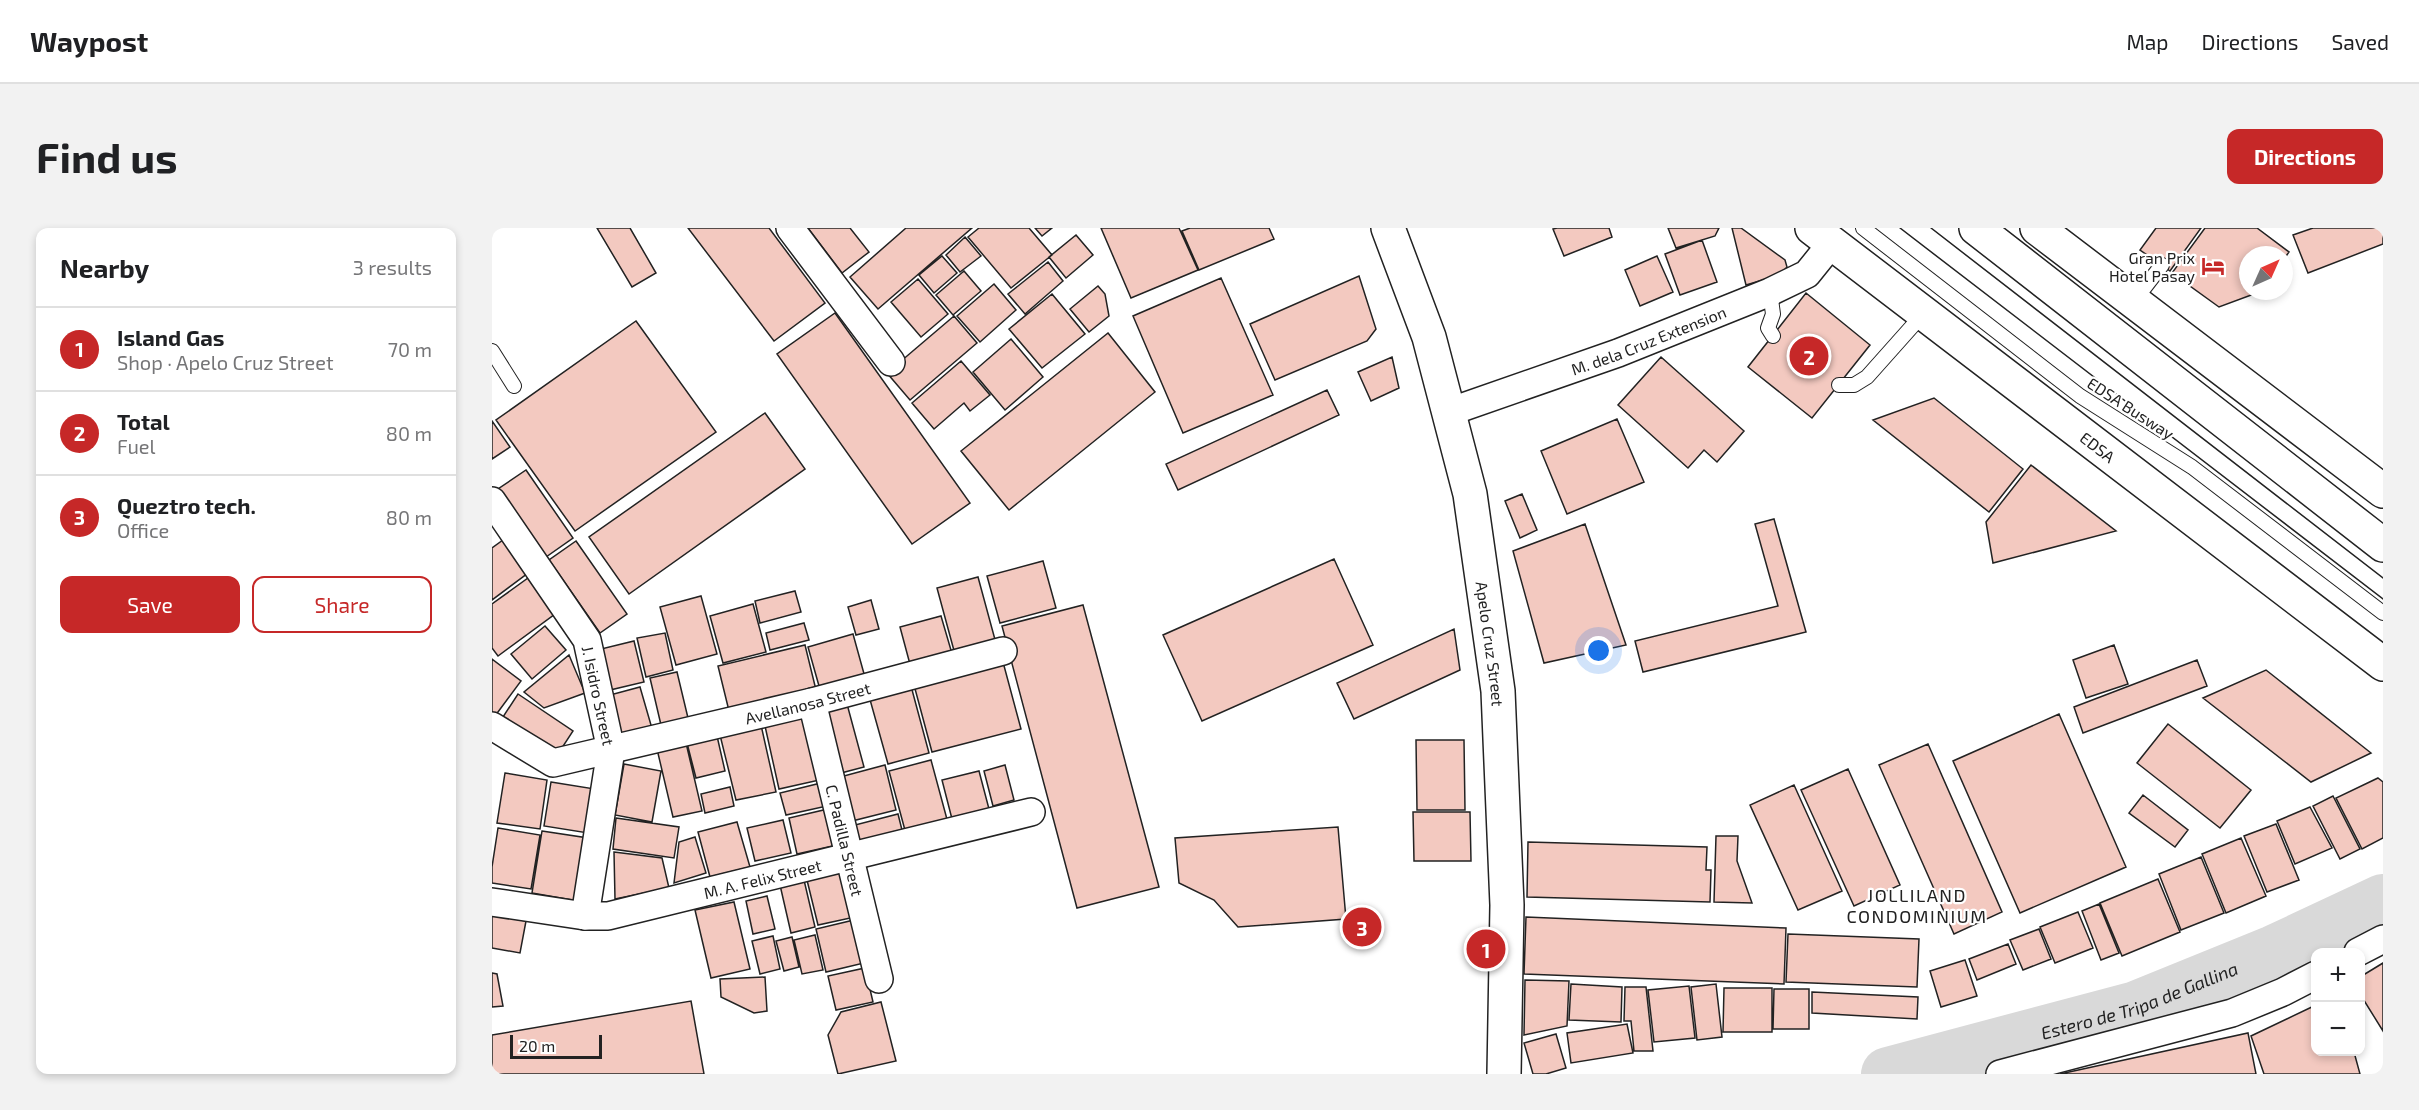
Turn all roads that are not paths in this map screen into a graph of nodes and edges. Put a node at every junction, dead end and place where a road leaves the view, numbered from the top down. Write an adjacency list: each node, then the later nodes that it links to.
1 (790, 228): 13 (street)
2 (1388, 228): 16 (main road, Apelo Cruz Street)
3 (1863, 228): 20 (lane, EDSA Busway)
4 (1976, 228): 19 (main road)
5 (2046, 230): 9 (main road)
6 (1822, 235): 8 (street, M. dela Cruz Extension); 10 (main road, EDSA)
7 (2162, 265): 9 (lane)
8 (1770, 292): 11 (lane); 16 (street, M. dela Cruz Extension)
9 (2134, 301): 17 (main road)
10 (1924, 313): 14 (lane); 22 (main road, EDSA)
11 (1773, 336)
12 (492, 351): 15 (lane)
13 (891, 362)
14 (1839, 385)
15 (514, 386)
16 (1449, 412): 34 (main road, Apelo Cruz Street)
17 (2383, 491)
18 (497, 518): 25 (street, J. Isidro Street)
19 (2383, 545)
20 (2383, 613)
21 (1003, 651): 23 (street, Avellanosa Street)
22 (2383, 664)
23 (812, 702): 25 (street, Avellanosa Street); 27 (street, C. Padilla Street)
24 (492, 726): 25 (street, Avellanosa Street)
25 (611, 750): 29 (street, J. Isidro Street)
26 (1031, 812): 27 (street, M. A. Felix Street)
27 (849, 855): 29 (street, M. A. Felix Street); 33 (street, C. Padilla Street)
28 (492, 902): 29 (street, M. A. Felix Street)
29 (585, 916)
30 (2383, 939): 31 (street)
31 (2365, 948)
32 (2311, 978): 35 (street)
33 (879, 979)
34 (1504, 1074)
35 (2000, 1074)

